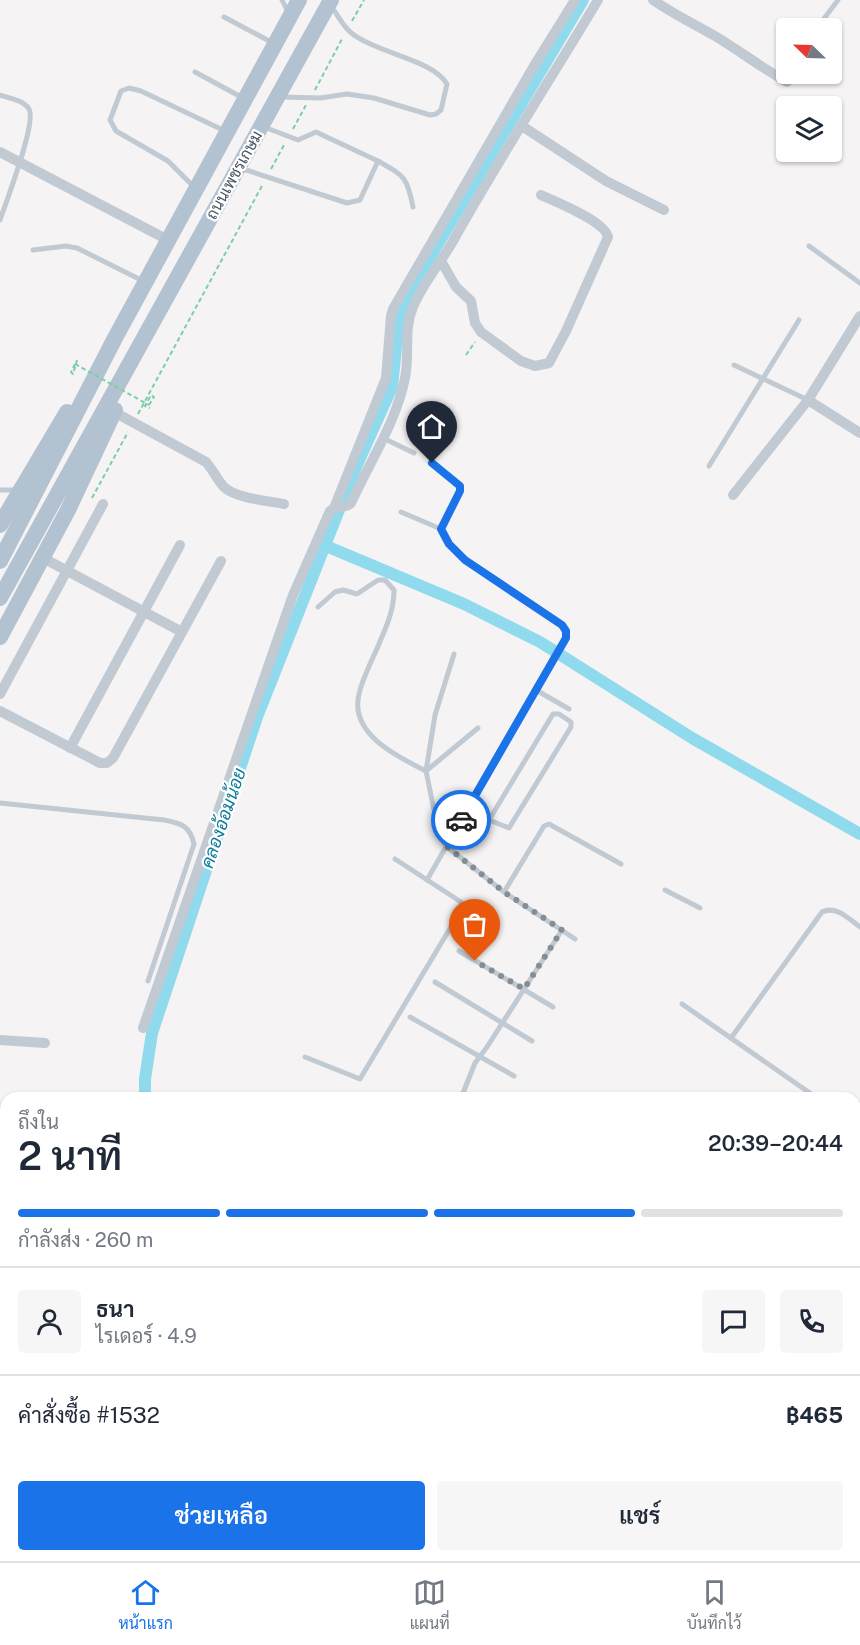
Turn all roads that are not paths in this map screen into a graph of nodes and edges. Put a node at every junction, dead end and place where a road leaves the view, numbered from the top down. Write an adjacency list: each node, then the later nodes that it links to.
1 (282, 0): 8 (lane)
2 (299, 0): 8 (main road, ถนนเพชรเกษม)
3 (575, 0): 53 (street)
4 (598, 0): 18 (street)
5 (653, 0): 13 (street)
6 (838, 0): 10 (lane)
7 (330, 2): 15 (main road, ถนนเพชรเกษม); 15 (lane)
8 (290, 16): 11 (main road, ถนนเพชรเกษม)
9 (224, 17): 11 (lane)
10 (824, 18)
11 (275, 44): 16 (main road, ถนนเพชรเกษม)
12 (195, 72): 16 (lane)
13 (776, 76)
14 (0, 95): 22 (lane)
15 (277, 97): 17 (main road, ถนนเพชรเกษม)
16 (244, 99): 19 (main road, ถนนเพชรเกษม)
17 (261, 126): 21 (lane); 23 (main road, ถนนเพชรเกษม)
18 (522, 126): 27 (street); 32 (street)
19 (226, 131): 24 (main road, ถนนเพชรเกษม); 24 (lane)
20 (0, 153): 22 (street)
21 (378, 161): 23 (lane); 26 (lane)
22 (20, 162): 28 (lane); 29 (street)
23 (239, 167): 38 (main road, ถนนเพชรเกษม)
24 (195, 188): 29 (main road, ถนนเพชรเกษม)
25 (541, 195): 32 (street)
26 (413, 207)
27 (664, 210)
28 (0, 220)
29 (168, 240): 33 (main road, ถนนเพชรเกษม)
30 (809, 246): 34 (lane)
31 (33, 250): 33 (lane)
32 (441, 261): 44 (street)
33 (144, 282): 37 (main road, ถนนเพชรเกษม)
34 (860, 283)
35 (860, 316): 41 (street)
36 (800, 320): 40 (lane)
37 (115, 338): 49 (main road, ถนนเพชรเกษม); 59 (main road, ถนนเพชรเกษม)
38 (137, 350): 42 (main road, ถนนเพชรเกษม); 62 (main road, ถนนเพชรเกษม)
39 (734, 364): 40 (lane)
40 (764, 379): 41 (lane); 47 (lane)
41 (807, 400): 43 (street); 50 (street)
42 (114, 412): 52 (street); 58 (main road, ถนนเพชรเกษม)
43 (860, 433)
44 (383, 438): 45 (lane); 53 (street)
45 (414, 453)
46 (432, 463): 56 (lane)
47 (709, 466)
48 (0, 490): 49 (lane)
49 (19, 490): 55 (main road, ถนนเพชรเกษม)
50 (733, 495)
51 (103, 504): 61 (street)
52 (284, 504)
53 (334, 508): 96 (street)
54 (401, 512): 56 (lane)
55 (0, 525)
56 (441, 529): 68 (lane)
57 (180, 544): 64 (street)
58 (43, 558): 61 (street); 66 (main road, ถนนเพชรเกษม)
59 (0, 561)
60 (221, 561): 65 (street)
61 (66, 571): 64 (street); 69 (street)
62 (0, 598)
63 (318, 607): 74 (lane)
64 (144, 611): 65 (street); 73 (street)
65 (182, 632): 73 (street)
66 (0, 637)
67 (454, 654): 74 (lane)
68 (536, 690): 70 (lane); 76 (lane)
69 (0, 694)
70 (569, 709)
71 (0, 711): 73 (street)
72 (478, 728): 74 (lane)
73 (70, 748)
74 (426, 771): 78 (lane)
75 (0, 803): 89 (lane)
76 (466, 811): 77 (lane); 78 (lane)
77 (489, 820): 77 (lane)
78 (446, 846): 81 (lane); 83 (lane)
79 (395, 859): 81 (lane)
80 (621, 864): 83 (lane)
81 (427, 880): 102 (lane)
82 (665, 890): 84 (lane)
83 (504, 892): 86 (lane)
84 (700, 908)
85 (860, 927): 97 (lane)
86 (562, 930): 87 (lane); 91 (lane)
87 (575, 939)
88 (459, 951): 91 (lane)
89 (147, 981)
90 (435, 982): 95 (lane)
91 (524, 989): 93 (lane); 95 (lane)
92 (682, 1004): 97 (lane)
93 (553, 1007)
94 (410, 1017): 101 (lane)
95 (503, 1022): 99 (lane); 101 (lane)
96 (143, 1028)
97 (731, 1038): 105 (lane)
98 (0, 1040): 100 (street)
99 (532, 1041)
100 (45, 1043)
101 (479, 1056): 103 (lane); 104 (lane)
102 (305, 1057)
103 (514, 1076)
104 (463, 1092)
105 (808, 1092)

